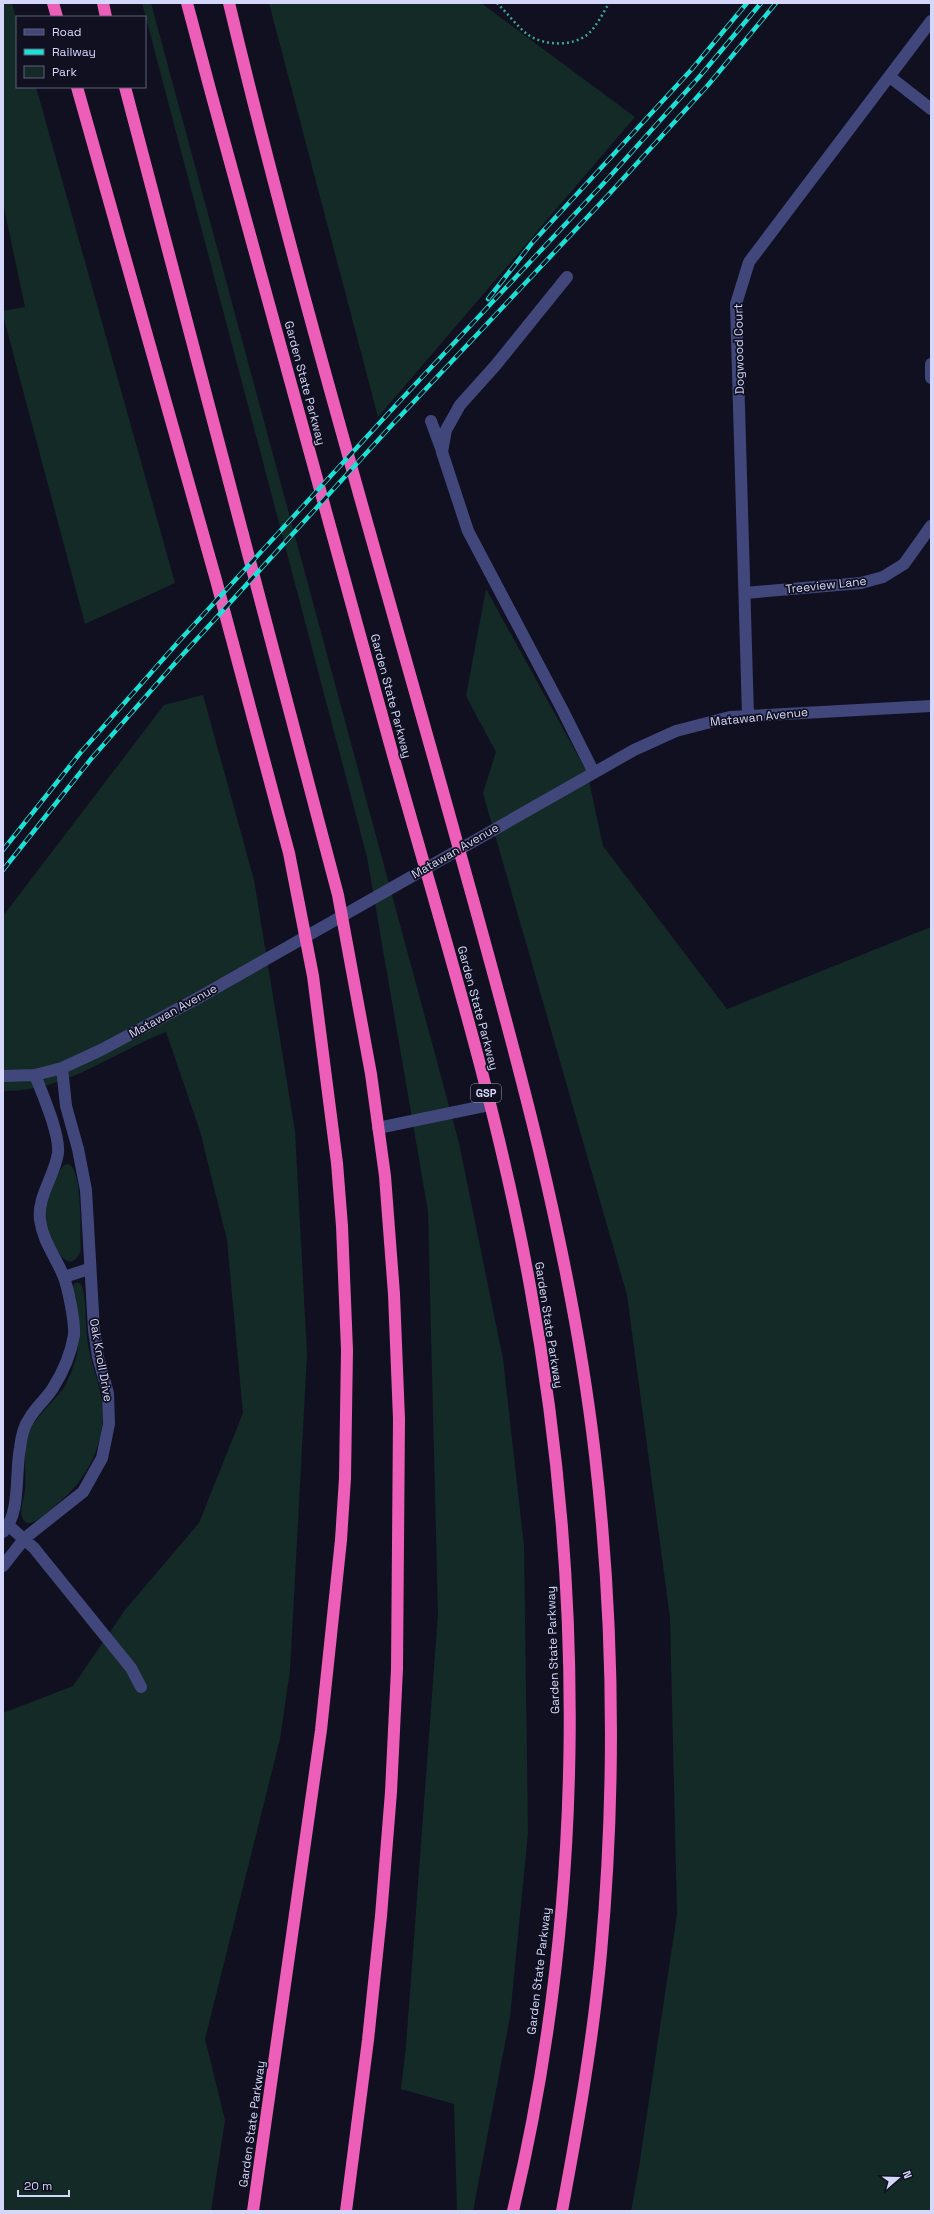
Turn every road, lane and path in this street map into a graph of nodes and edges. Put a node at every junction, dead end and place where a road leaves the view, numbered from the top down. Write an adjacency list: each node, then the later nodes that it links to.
1 (53, 3): 7 (highway)
2 (103, 3): 8 (highway)
3 (187, 3): 27 (highway, Garden State Parkway / GSP)
4 (229, 3): 40 (highway, Garden State Parkway)
5 (497, 3): 6 (path)
6 (609, 3)
7 (57, 16)
8 (106, 16)
9 (931, 21): 10 (street, Dogwood Court)
10 (890, 76): 13 (street); 20 (street, Dogwood Court)
11 (77, 88): 37 (highway, Garden State Parkway)
12 (125, 88): 28 (highway)
13 (931, 109)
14 (567, 277): 18 (street)
15 (931, 364): 16 (street)
16 (931, 378)
17 (431, 421): 18 (street)
18 (442, 452): 23 (street)
19 (931, 526): 20 (street, Treeview Lane)
20 (745, 593): 22 (street, Dogwood Court)
21 (931, 706): 22 (street, Matawan Avenue)
22 (748, 716): 23 (street, Matawan Avenue)
23 (594, 773): 24 (street, Matawan Avenue)
24 (62, 1068): 25 (street, Matawan Avenue); 29 (street, Oak Knoll Drive)
25 (35, 1075): 26 (street, Matawan Avenue); 30 (street, Oak Knoll Drive)
26 (3, 1076)
27 (489, 1104): 28 (street); 39 (highway, Garden State Parkway / GSP)
28 (378, 1128): 38 (highway)
29 (78, 1149): 30 (street); 31 (street, Oak Knoll Drive)
30 (58, 1152): 32 (street, Oak Knoll Drive)
31 (89, 1269): 32 (street); 34 (street, Oak Knoll Drive)
32 (64, 1277): 33 (street, Oak Knoll Drive)
33 (6, 1529): 34 (street, Oak Knoll Drive)
34 (25, 1538): 35 (street, Oak Knoll Drive); 36 (street)
35 (3, 1566)
36 (141, 1687)
37 (254, 2211)
38 (346, 2211)
39 (513, 2211)
40 (562, 2211)

